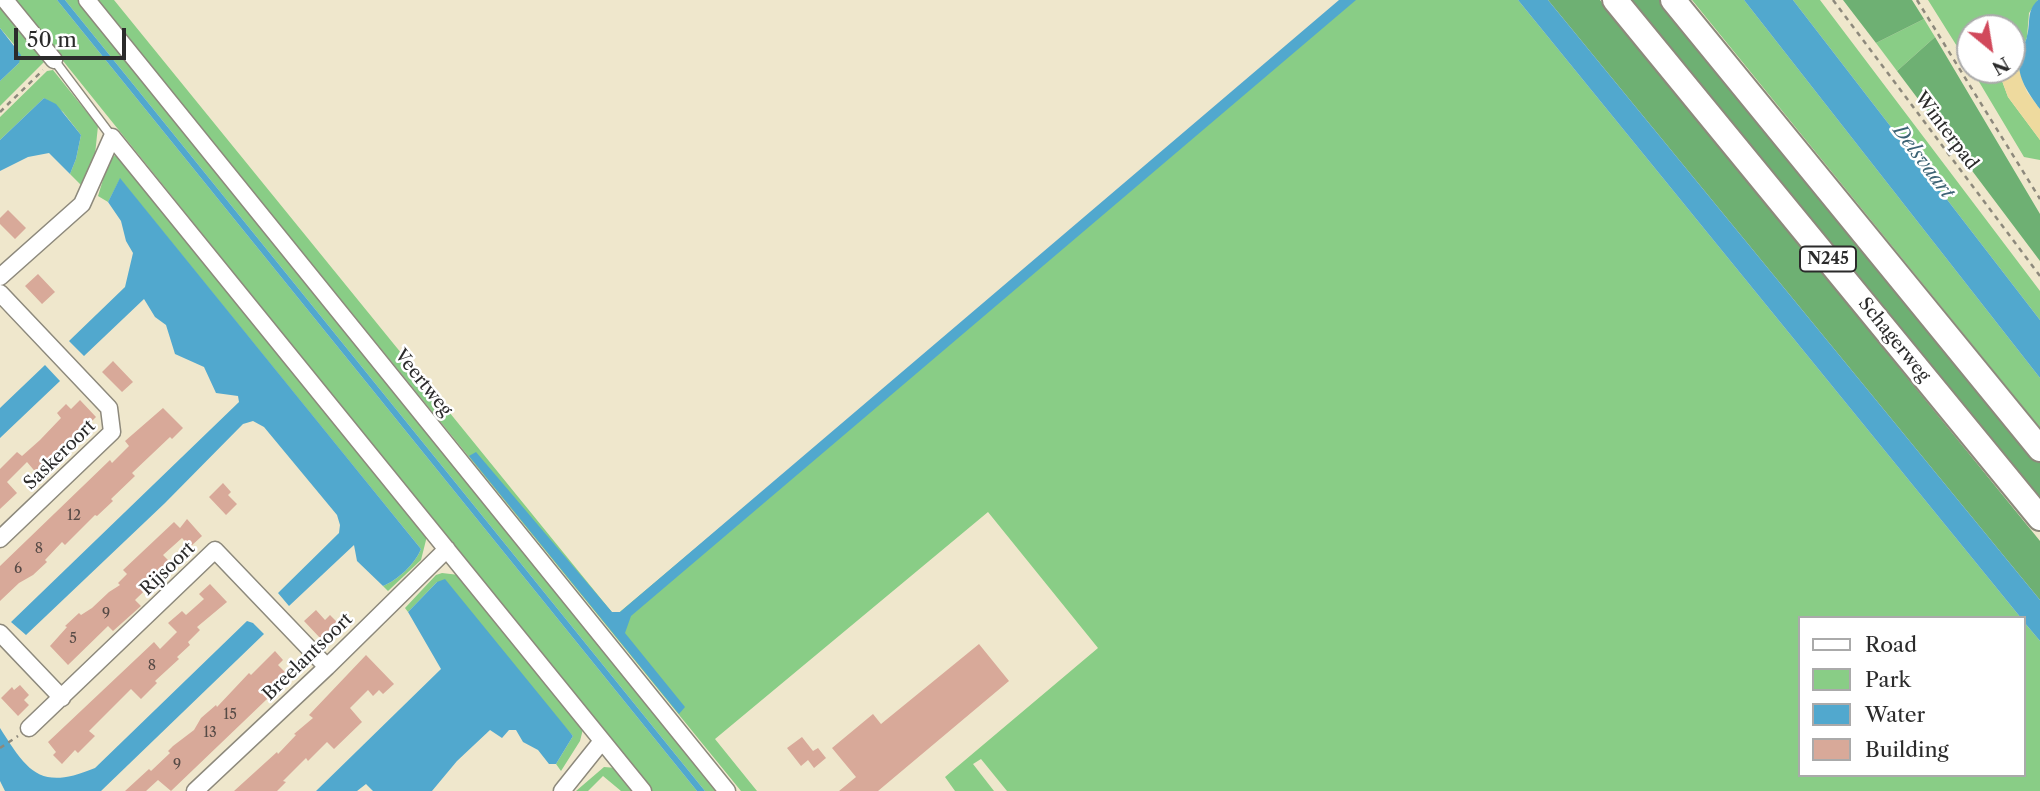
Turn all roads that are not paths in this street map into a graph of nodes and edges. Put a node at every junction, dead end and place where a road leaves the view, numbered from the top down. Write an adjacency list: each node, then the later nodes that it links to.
1 (5, 0): 5 (street)
2 (87, 0): 21 (street, Veertweg)
3 (1615, 0): 10 (main road, Schagerweg / N245)
4 (1673, 0): 9 (main road, N245)
5 (54, 60): 6 (lane)
6 (112, 137): 7 (street); 12 (street)
7 (0, 277)
8 (0, 293): 11 (street, Saskeroort)
9 (2040, 449)
10 (2040, 518)
11 (0, 539)
12 (447, 549): 14 (street, Breelantsoort); 17 (street)
13 (3, 636): 15 (street)
14 (327, 667): 15 (street, Rijsoort); 18 (street, Breelantsoort)
15 (62, 698): 16 (street, Rijsoort)
16 (23, 733)
17 (603, 741): 19 (street); 20 (street)
18 (195, 791)
19 (562, 791)
20 (643, 791)
21 (727, 791)

